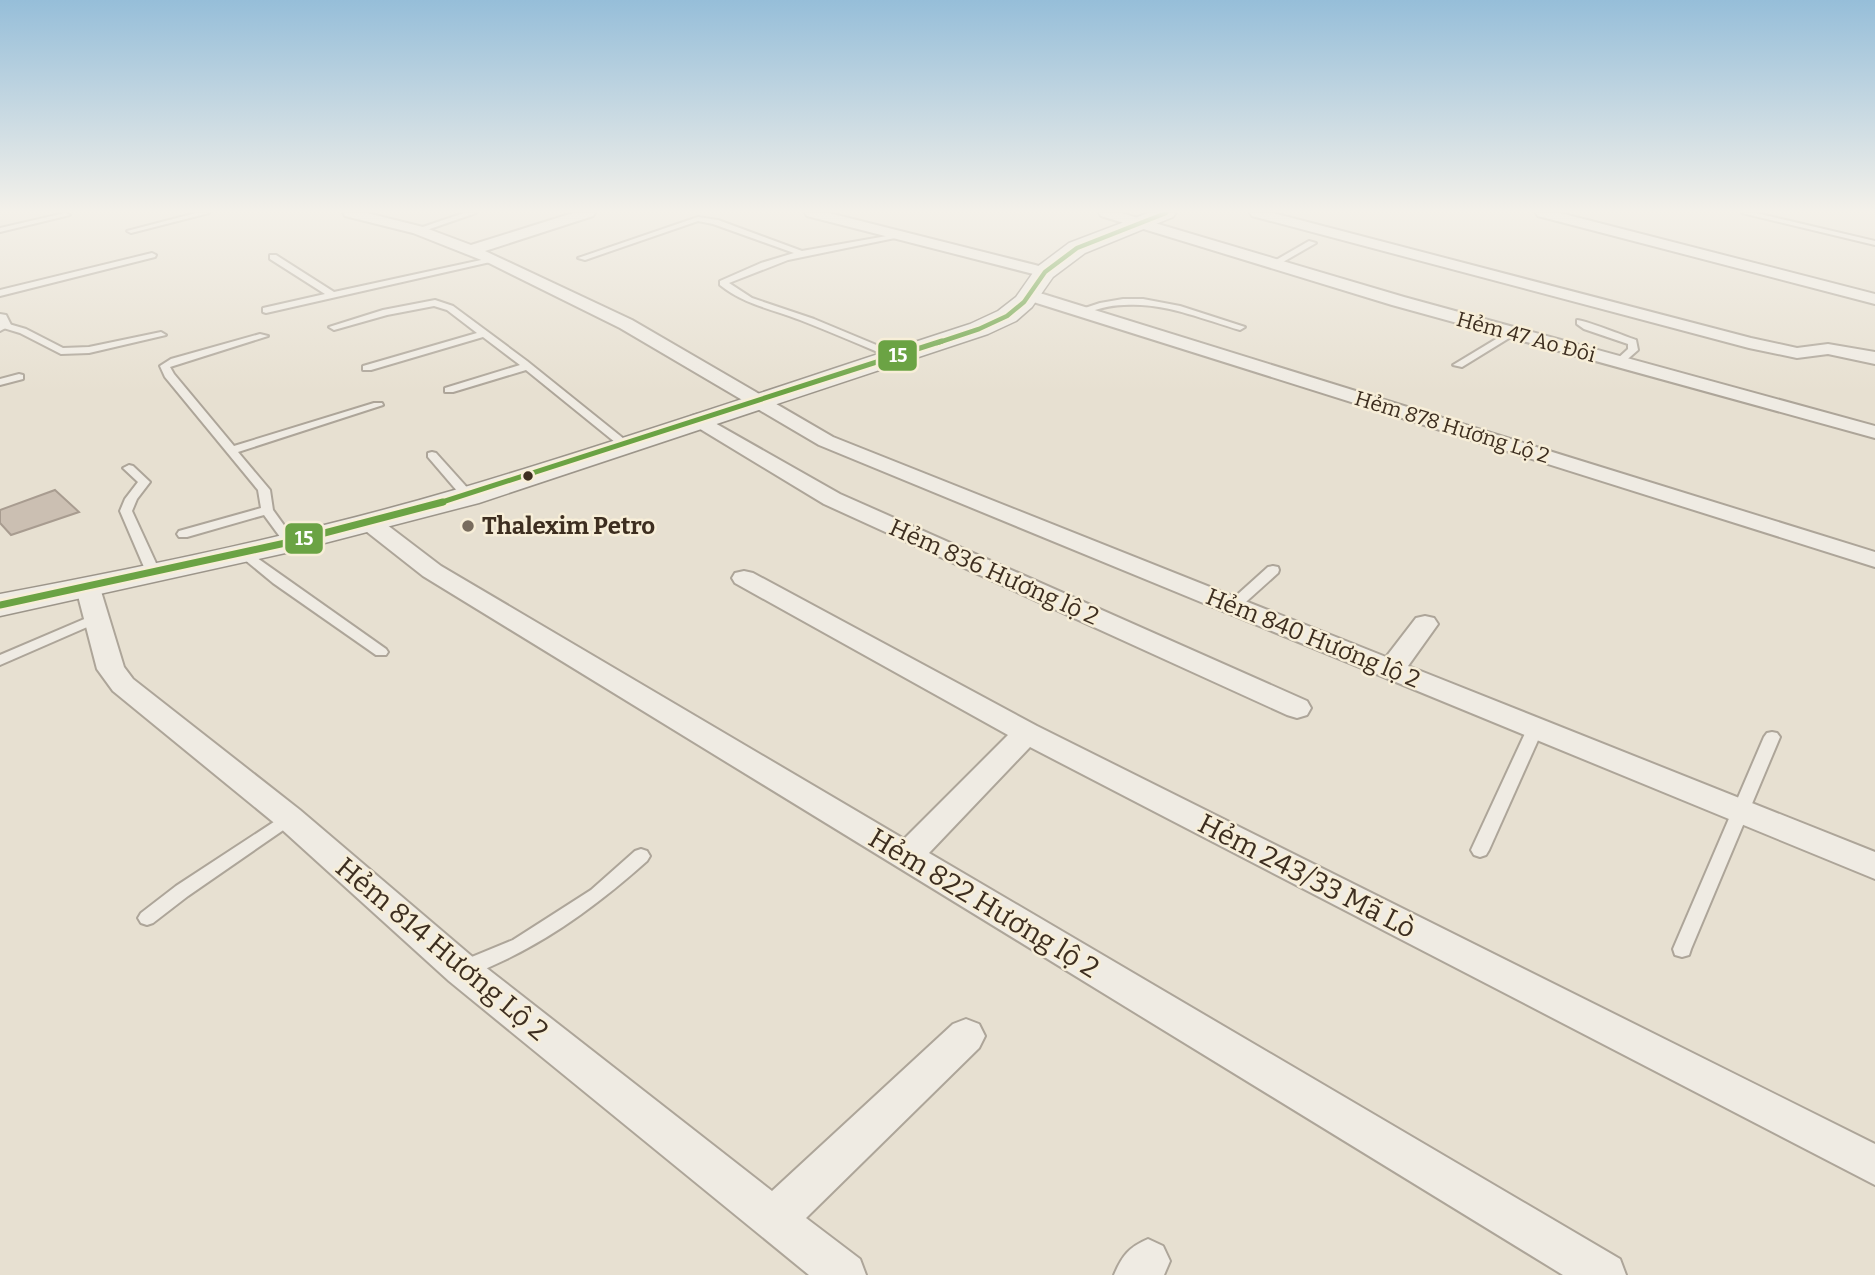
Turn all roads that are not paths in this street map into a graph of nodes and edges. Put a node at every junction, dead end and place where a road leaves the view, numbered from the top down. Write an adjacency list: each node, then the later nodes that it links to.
1 (82, 272): 10 (lane)
2 (297, 272): 11 (lane)
3 (437, 272): 11 (lane)
4 (521, 272): 34 (street)
5 (741, 272): 25 (lane)
6 (1045, 272): 12 (main road)
7 (1302, 272): 20 (street, Hẻm 47 Ao Đôi)
8 (1482, 272): 24 (street)
9 (1773, 272): 13 (street)
10 (0, 293)
11 (332, 295): 14 (lane)
12 (1030, 295): 15 (street, Hẻm 878 Hương Lộ 2); 25 (main road)
13 (1875, 299)
14 (266, 310)
15 (1081, 311): 19 (lane); 48 (street, Hẻm 878 Hương Lộ 2)
16 (1580, 322): 27 (lane)
17 (1, 323): 22 (lane)
18 (334, 327): 21 (lane)
19 (1240, 327)
20 (1511, 333): 27 (street, Hẻm 47 Ao Đôi); 29 (lane)
21 (483, 334): 28 (lane); 30 (lane)
22 (161, 335)
23 (263, 336): 39 (lane)
24 (1749, 343): 26 (street)
25 (895, 356): 34 (main road)
26 (1875, 358)
27 (1619, 362): 37 (street, Hẻm 47 Ao Đôi)
28 (527, 366): 33 (lane); 38 (lane)
29 (1458, 366)
30 (367, 368)
31 (19, 377): 32 (lane)
32 (0, 382)
33 (449, 390)
34 (755, 401): 36 (main road); 54 (street, Hẻm 840 Hương lộ 2)
35 (378, 405): 39 (lane)
36 (699, 420): 38 (main road); 59 (street, Hẻm 836 Hương lộ 2)
37 (1875, 432)
38 (625, 445): 42 (main road)
39 (232, 450): 43 (lane)
40 (432, 455): 42 (lane)
41 (129, 468): 50 (lane)
42 (468, 496): 44 (main road)
43 (267, 510): 45 (lane); 46 (lane)
44 (370, 523): 46 (main road); 67 (street, Hẻm 822 Hương lộ 2)
45 (183, 534)
46 (290, 542): 47 (main road)
47 (243, 552): 50 (main road); 56 (lane)
48 (1875, 560)
49 (1273, 570): 54 (lane)
50 (154, 574): 52 (main road)
51 (744, 578): 61 (street, Hẻm 243/33 Mã Lò)
52 (92, 603): 53 (main road); 57 (lane); 64 (street, Hẻm 814 Hương Lộ 2)
53 (0, 605)
54 (1233, 606): 58 (street, Hẻm 840 Hương lộ 2)
55 (1425, 624): 58 (street)
56 (381, 652)
57 (0, 660)
58 (1391, 670): 60 (street, Hẻm 840 Hương lộ 2)
59 (1297, 708)
60 (1535, 729): 63 (street, Hẻm 840 Hương lộ 2); 65 (lane)
61 (1027, 733): 67 (street); 73 (street, Hẻm 243/33 Mã Lò)
62 (1772, 737): 63 (lane)
63 (1742, 812): 68 (street, Hẻm 840 Hương lộ 2); 70 (lane)
64 (289, 818): 69 (lane); 71 (street, Hẻm 814 Hương Lộ 2)
65 (1480, 850)
66 (641, 856): 71 (lane)
67 (907, 856): 76 (street, Hẻm 822 Hương lộ 2)
68 (1875, 866)
69 (147, 918)
70 (1682, 949)
71 (462, 970): 74 (street, Hẻm 814 Hương Lộ 2)
72 (966, 1036): 74 (street)
73 (1875, 1165)
74 (774, 1219): 75 (street, Hẻm 814 Hương Lộ 2)
75 (844, 1275)
76 (1604, 1275)

